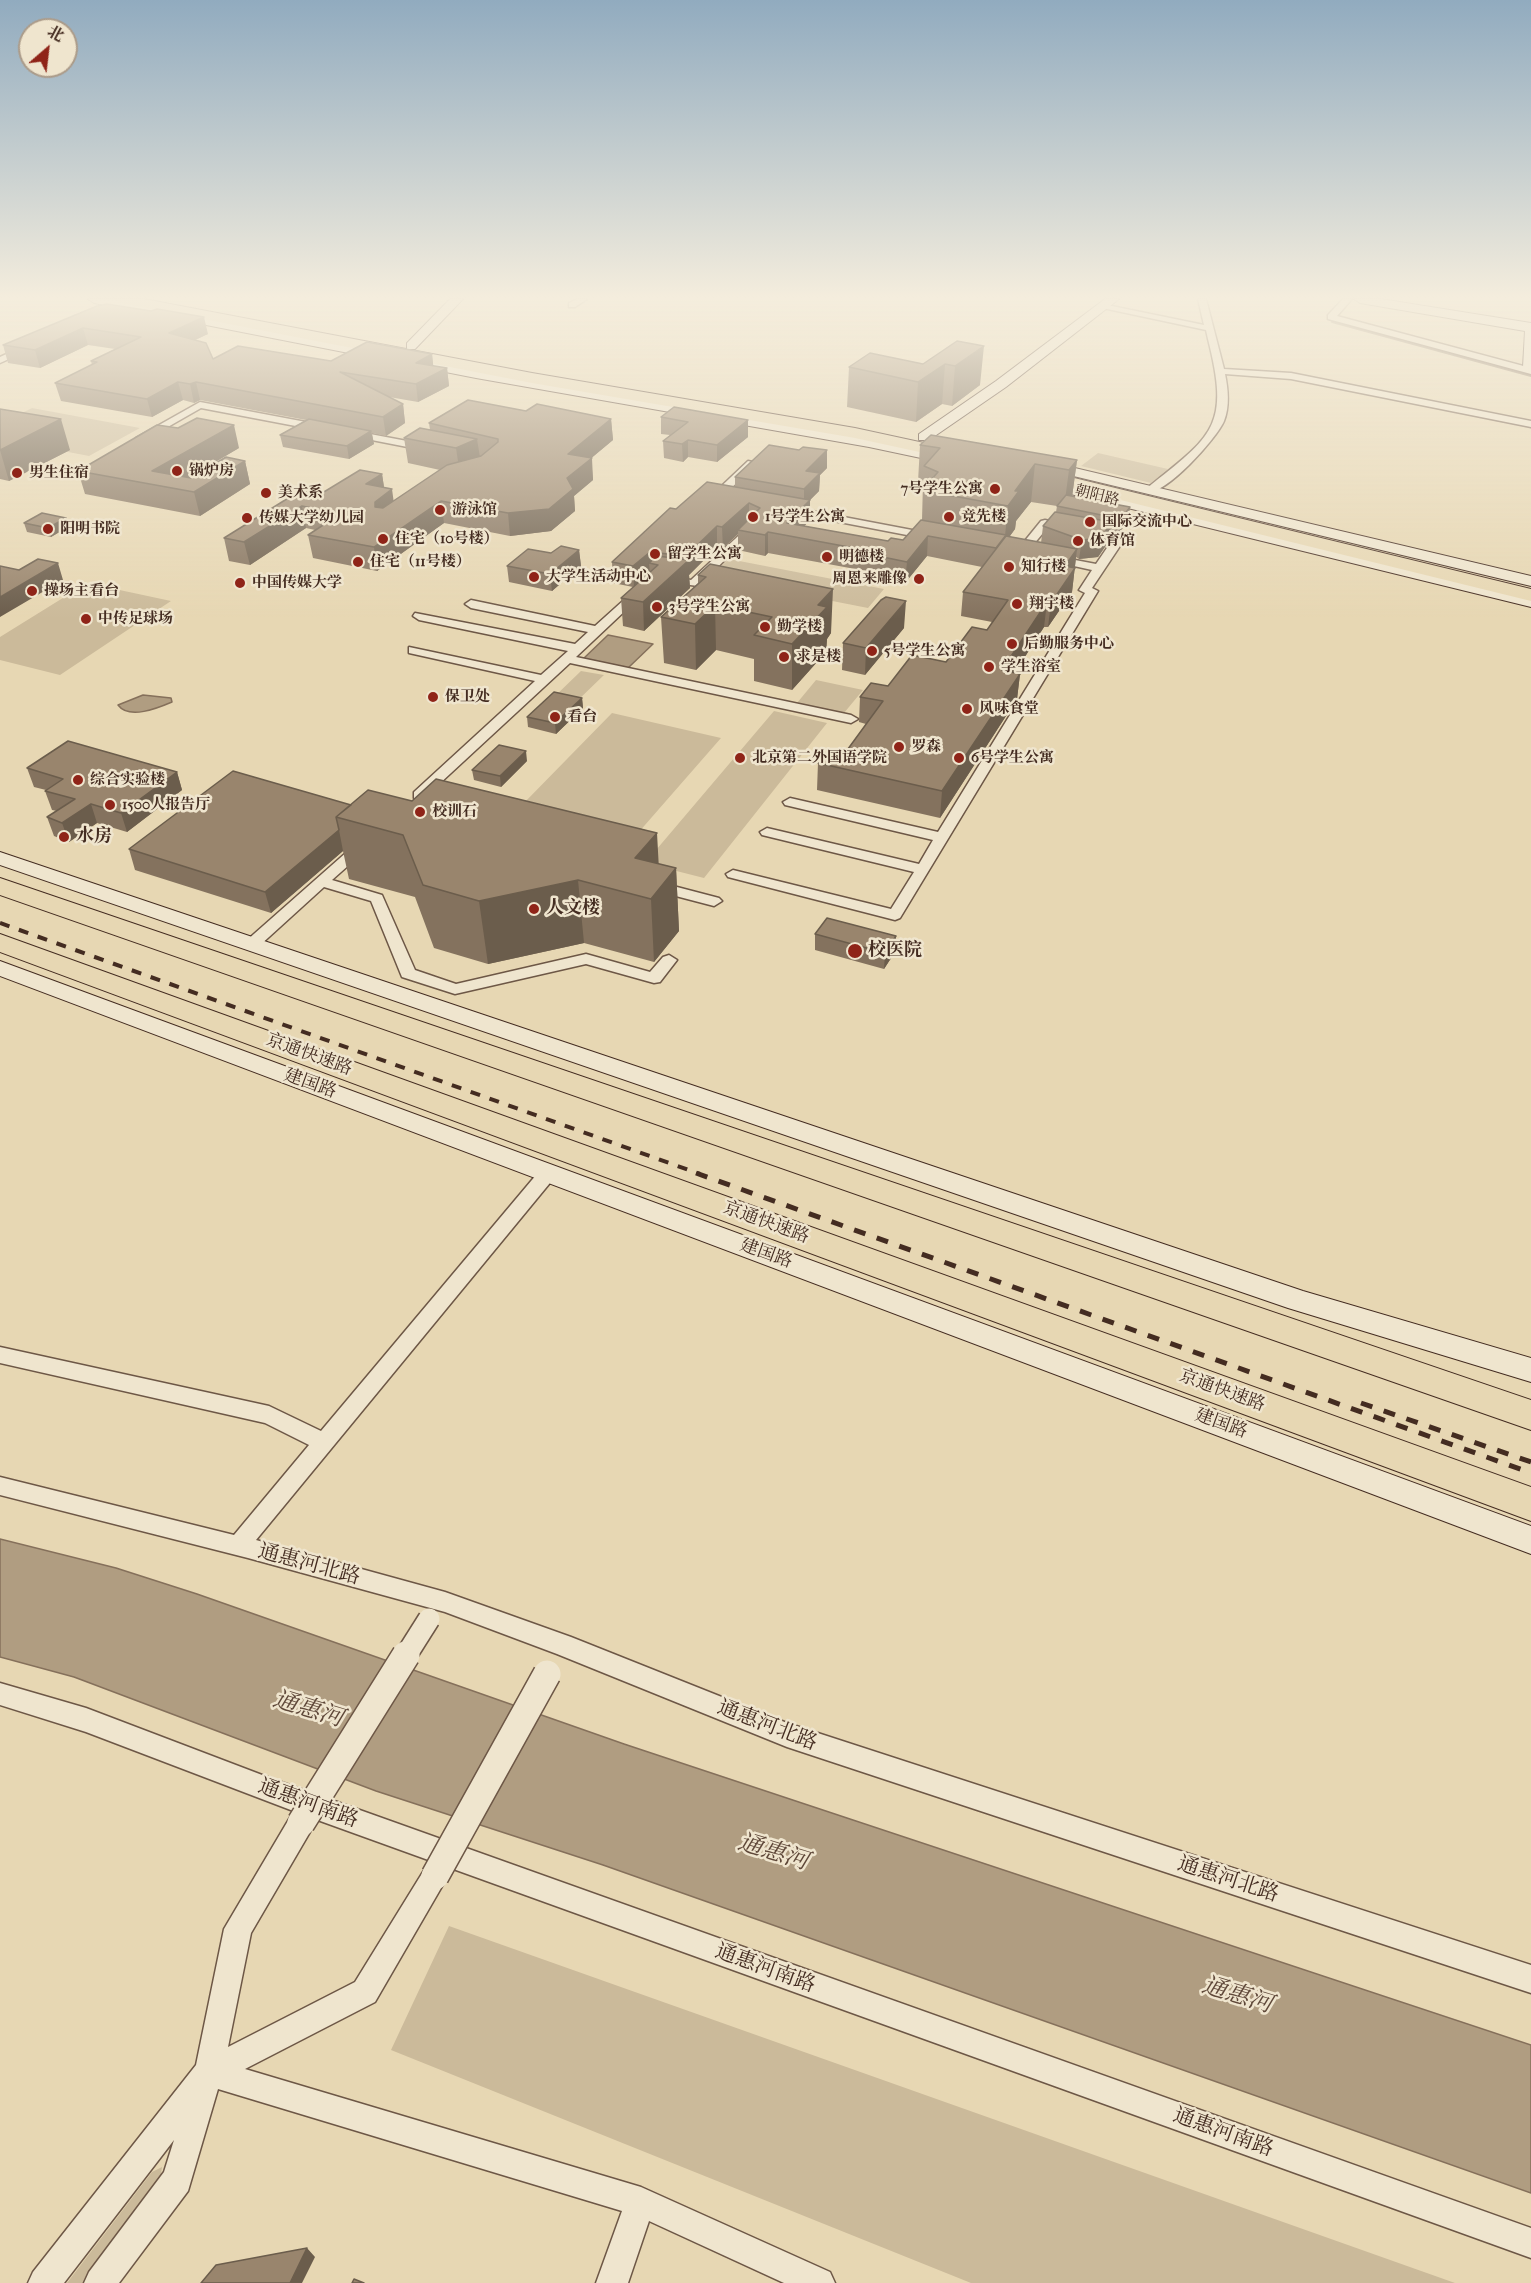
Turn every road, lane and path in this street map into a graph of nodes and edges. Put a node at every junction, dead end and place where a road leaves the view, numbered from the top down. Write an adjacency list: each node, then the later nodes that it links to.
1 (199, 406): 11 (street)
2 (203, 406): 12 (street)
3 (690, 406): 14 (highway)
4 (715, 406): 14 (highway)
5 (755, 406): 10 (street)
6 (970, 406): 10 (street)
7 (1223, 406): 16 (street)
8 (1439, 406): 9 (street)
9 (1531, 424)
10 (924, 437): 14 (street)
11 (128, 445)
12 (441, 450)
13 (761, 455): 17 (street)
14 (975, 457)
15 (1020, 468): 16 (street, 朝阳路); 19 (highway, 朝阳路)
16 (1151, 490): 19 (street, 朝阳路)
17 (728, 499)
18 (772, 507): 21 (street)
19 (1249, 523): 23 (street, 朝阳路); 24 (highway, 朝阳路); 25 (highway, 朝阳路); 26 (street, 朝阳路)
20 (753, 528): 29 (street)
21 (941, 538)
22 (1099, 568): 22 (street); 39 (street)
23 (1531, 581)
24 (1531, 589)
25 (1531, 595)
26 (1531, 602)
27 (471, 604): 29 (street)
28 (419, 616): 30 (street)
29 (599, 631): 30 (street)
30 (579, 649): 32 (street)
31 (413, 650): 33 (street)
32 (568, 659): 33 (street); 34 (street)
33 (546, 680): 36 (street)
34 (851, 719)
35 (790, 802): 39 (street)
36 (409, 804)
37 (766, 832): 41 (street)
38 (374, 835): 43 (street)
39 (940, 837): 41 (street)
40 (0, 858): 48 (street)
41 (922, 869): 42 (street)
42 (733, 874)
43 (322, 882): 48 (street); 49 (street)
44 (645, 884): 46 (street)
45 (0, 886): 54 (highway)
46 (714, 901)
47 (0, 942): 59 (highway, 京通快速路)
48 (252, 944): 53 (street)
49 (669, 960)
50 (0, 968): 51 (street, 建国路)
51 (548, 1173): 57 (street); 60 (street, 建国路)
52 (0, 1355): 57 (street)
53 (1531, 1370)
54 (1421, 1378): 55 (highway); 56 (highway)
55 (1531, 1409)
56 (1531, 1415)
57 (324, 1442): 61 (street)
58 (0, 1486): 61 (street, 通惠河北路)
59 (1531, 1504)
60 (1531, 1540)
61 (238, 1546): 62 (street, 通惠河北路)
62 (437, 1610): 63 (street, 通惠河北路); 66 (street, bridge)
63 (563, 1645): 65 (street, 通惠河北路); 66 (street, bridge)
64 (0, 1694): 68 (street, 通惠河南路)
65 (1531, 1979)
66 (209, 2073): 67 (street); 69 (street); 70 (street)
67 (641, 2202): 71 (street); 72 (street)
68 (1531, 2243)
69 (44, 2283)
70 (100, 2283)
71 (612, 2283)
72 (819, 2283)

